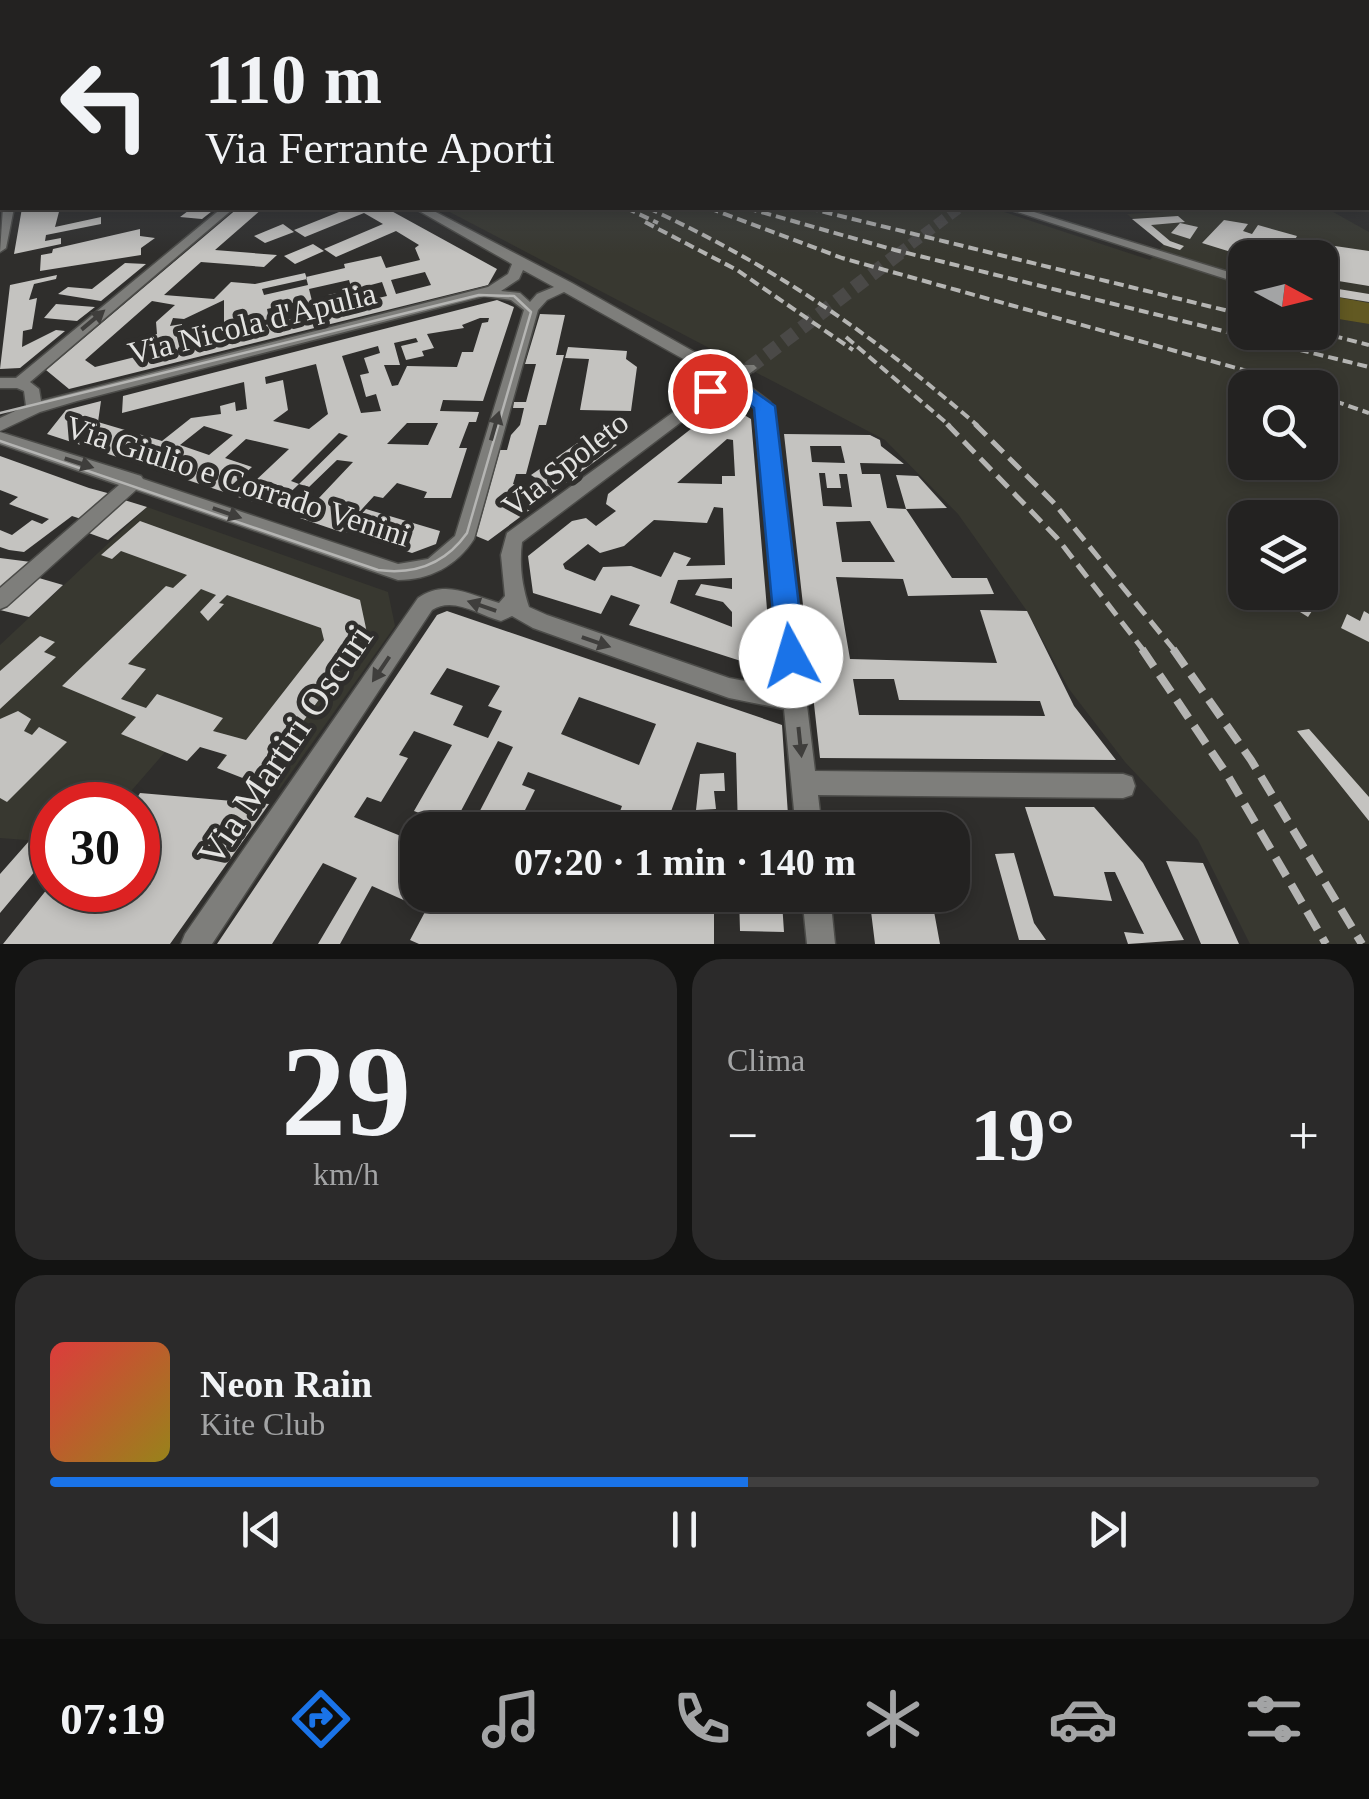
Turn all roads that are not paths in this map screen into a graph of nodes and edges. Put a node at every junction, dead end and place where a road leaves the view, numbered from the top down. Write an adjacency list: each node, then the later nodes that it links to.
1 (8, 210): 5 (street)
2 (226, 210): 14 (street, one-way to 2)
3 (424, 210): 6 (street)
4 (1031, 210): 7 (street)
5 (0, 248)
6 (519, 260): 8 (street); 9 (street)
7 (1228, 275)
8 (567, 286): 10 (street); 12 (street)
9 (484, 293): 10 (street); 15 (street, Via Nicola d'Apulia)
10 (531, 309): 18 (street, Via Giulio e Corrado Venini, one-way to 10)
11 (749, 368): 12 (street, Via Spoleto)
12 (731, 381): 19 (street, Via Spoleto); 21 (street)
13 (0, 383): 14 (street)
14 (20, 384): 15 (street)
15 (34, 408): 16 (street, Via Nicola d'Apulia)
16 (0, 425)
17 (0, 438): 18 (street, Via Giulio e Corrado Venini, one-way to 18)
18 (134, 481): 20 (street)
19 (516, 597): 21 (street, one-way to 21); 26 (street, Via Martiri Oscuri, one-way to 26)
20 (0, 600)
21 (795, 700): 22 (street, one-way to 22)
22 (804, 782): 23 (street); 24 (street)
23 (1124, 786)
24 (807, 812)
25 (817, 912): 27 (street)
26 (196, 944)
27 (820, 944)

